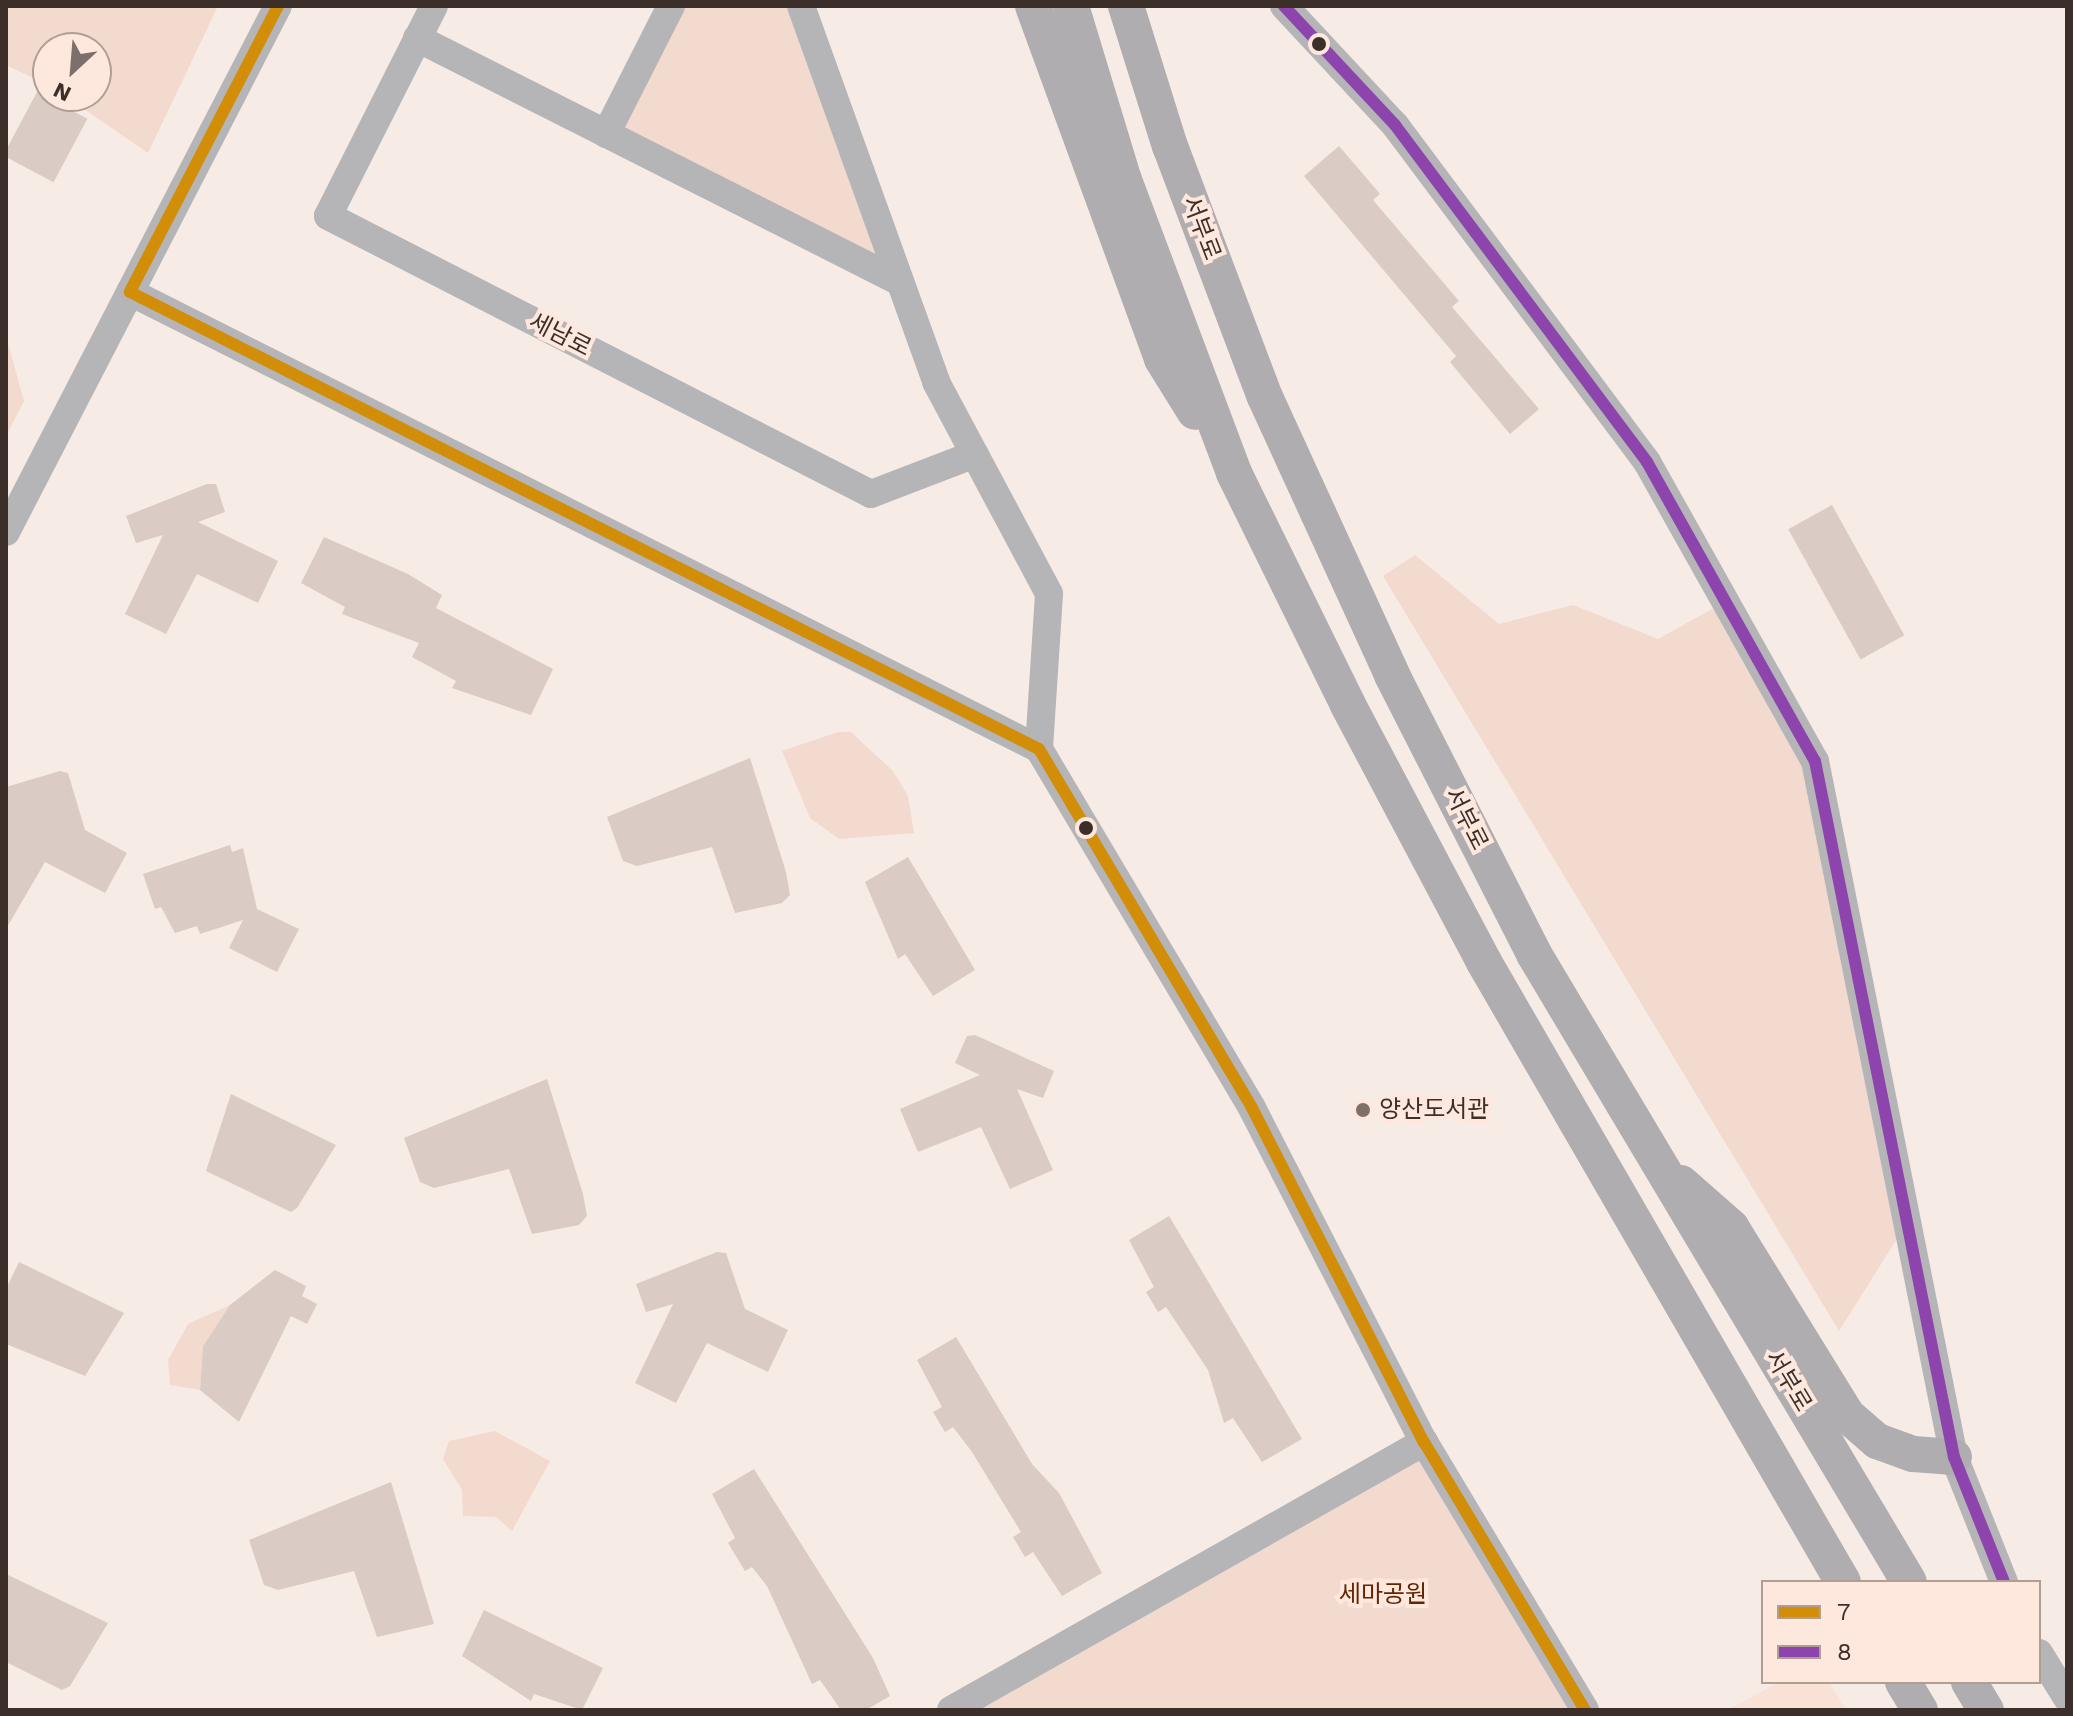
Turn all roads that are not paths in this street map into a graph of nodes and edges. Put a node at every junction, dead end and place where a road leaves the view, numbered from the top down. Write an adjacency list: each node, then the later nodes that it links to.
1 (278, 6): 12 (street)
2 (434, 6): 9 (street, 세남로)
3 (671, 6): 10 (street)
4 (801, 6): 11 (street)
5 (1033, 6): 14 (main road)
6 (1071, 6): 14 (main road, 서부로)
7 (1126, 6): 17 (main road, 서부로)
8 (1284, 6): 19 (street)
9 (417, 38): 10 (street); 13 (street, 세남로)
10 (606, 134): 11 (street)
11 (900, 282): 13 (street)
12 (130, 292): 15 (street); 16 (street)
13 (975, 454): 16 (street)
14 (1234, 473): 20 (main road, 서부로)
15 (6, 532)
16 (1039, 749): 18 (street)
17 (1652, 1157): 19 (main road); 23 (main road, 서부로)
18 (1424, 1442): 30 (street); 31 (street)
19 (1954, 1457): 24 (street)
20 (1805, 1519): 21 (main road); 22 (main road, 서부로)
21 (1834, 1580)
22 (1842, 1580)
23 (1908, 1580)
24 (2003, 1580)
25 (2041, 1656): 29 (street)
26 (1883, 1684): 32 (main road)
27 (1904, 1684): 33 (main road)
28 (1970, 1684): 34 (main road)
29 (2067, 1698)
30 (951, 1710)
31 (1585, 1710)
32 (1896, 1710)
33 (1920, 1710)
34 (1986, 1710)

